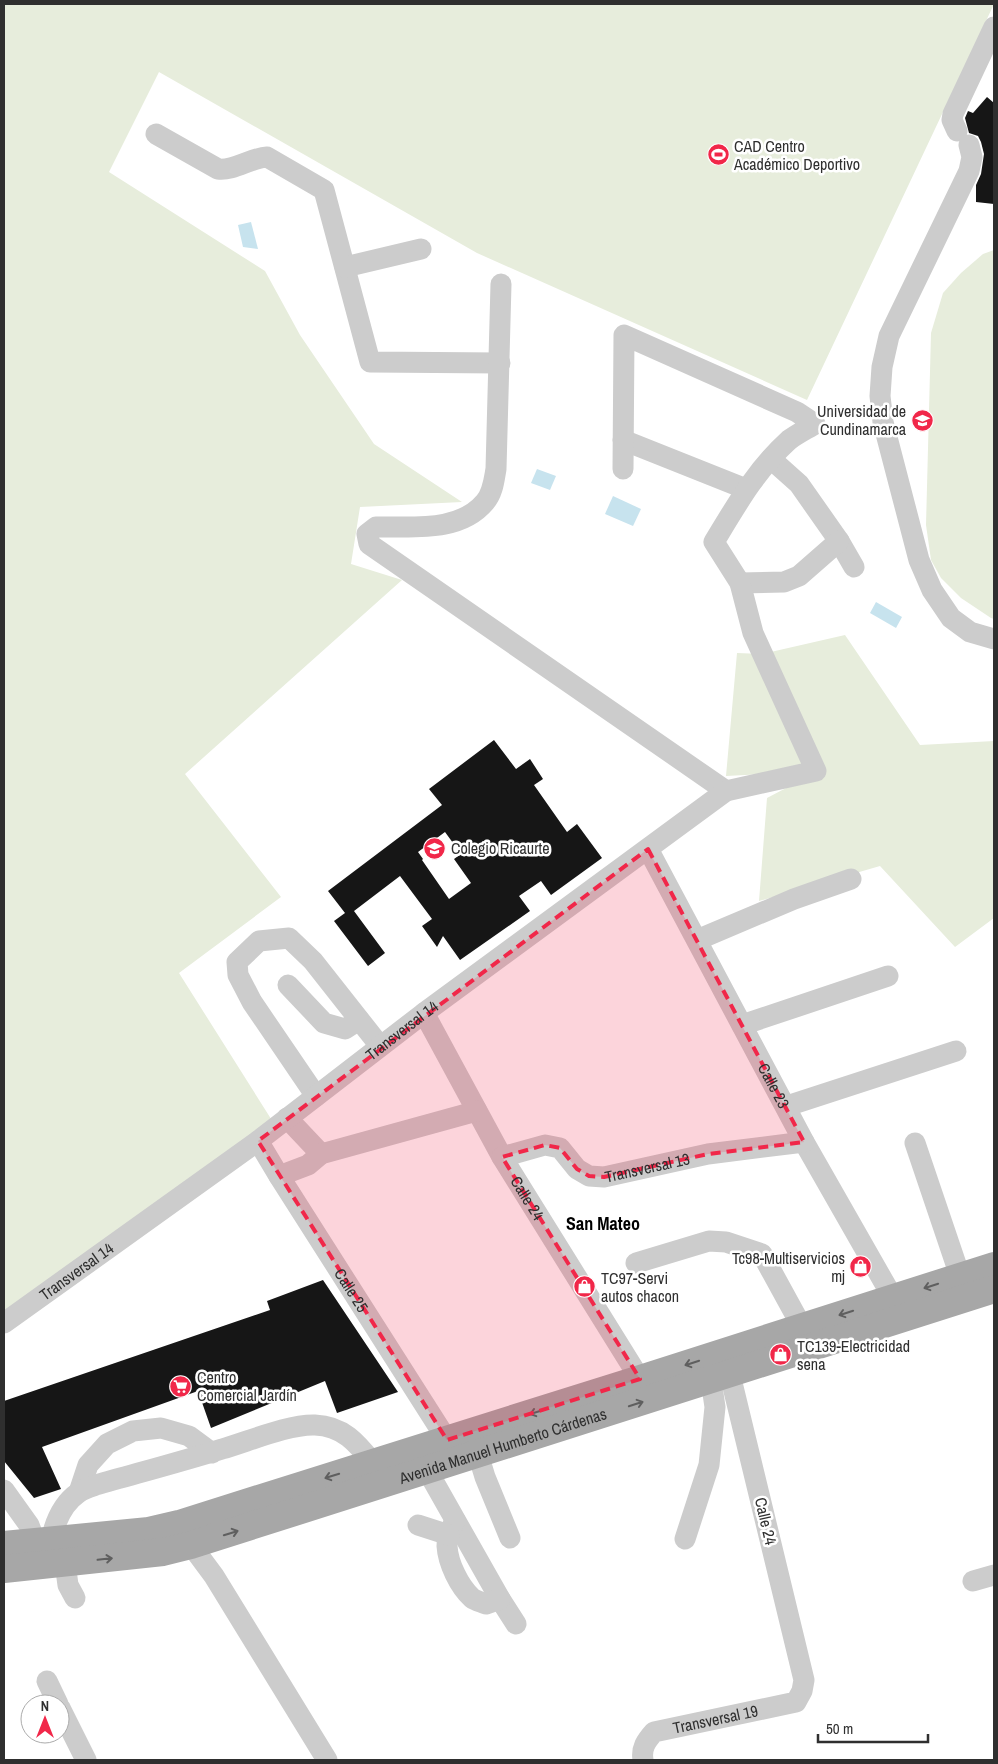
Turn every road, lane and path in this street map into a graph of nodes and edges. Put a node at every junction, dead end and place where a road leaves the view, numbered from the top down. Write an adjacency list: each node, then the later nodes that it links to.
1 (994, 27): 14 (street)
2 (156, 134): 4 (street)
3 (421, 250): 4 (street)
4 (345, 268): 6 (street)
5 (501, 284): 6 (street)
6 (500, 363): 15 (street)
7 (623, 440): 8 (street); 9 (street); 10 (street)
8 (771, 459): 10 (street); 11 (street)
9 (623, 468)
10 (746, 490): 13 (street)
11 (839, 541): 12 (street); 13 (street)
12 (854, 567)
13 (740, 583): 15 (street, Transversal 14)
14 (994, 639)
15 (726, 791): 16 (street, Transversal 14)
16 (648, 849): 18 (street, Calle 23); 21 (street, Transversal 14)
17 (851, 879): 18 (street)
18 (697, 940): 23 (street, Calle 23)
19 (888, 976): 23 (street)
20 (288, 985): 22 (street)
21 (424, 1013): 24 (street, Transversal 14); 28 (street, Calle 24)
22 (359, 1020): 24 (street); 26 (street)
23 (742, 1025): 27 (street, Calle 23)
24 (380, 1046): 26 (street, Transversal 14)
25 (956, 1051): 27 (street)
26 (316, 1096): 29 (street, Transversal 14)
27 (786, 1106): 31 (street, Calle 23)
28 (478, 1111): 33 (street); 34 (street, Calle 24)
29 (287, 1118): 30 (street, Transversal 14); 33 (street)
30 (258, 1140): 35 (street, Calle 25); 41 (street, Transversal 14)
31 (804, 1142): 34 (street, Transversal 13); 40 (street, Calle 23)
32 (915, 1144): 38 (street)
33 (321, 1154): 35 (street)
34 (502, 1157): 44 (street, Calle 24)
35 (279, 1176): 45 (street, Calle 25)
36 (636, 1264): 42 (street)
37 (994, 1266): 38 (main road, Avenida Manuel Humberto Cárdenas)
38 (960, 1276): 40 (main road, Avenida Manuel Humberto Cárdenas, one-way to 40)
39 (994, 1289): 40 (main road, Avenida Manuel Humberto Cárdenas)
40 (898, 1308): 42 (main road, Avenida Manuel Humberto Cárdenas, one-way to 42); 43 (main road, Avenida Manuel Humberto Cárdenas)
41 (4, 1323)
42 (802, 1327): 43 (main road, Avenida Manuel Humberto Cárdenas)
43 (722, 1368): 44 (main road, Avenida Manuel Humberto Cárdenas, one-way to 44); 47 (main road, Avenida Manuel Humberto Cárdenas, one-way to 43); 55 (street); 65 (street, Calle 24)
44 (640, 1379): 45 (main road, Avenida Manuel Humberto Cárdenas, one-way to 45)
45 (447, 1440): 48 (main road, Avenida Manuel Humberto Cárdenas)
46 (212, 1453): 48 (street); 51 (street); 51 (street)
47 (478, 1454): 49 (main road, Avenida Manuel Humberto Cárdenas); 54 (street)
48 (373, 1463): 58 (main road, Avenida Manuel Humberto Cárdenas, one-way to 58)
49 (427, 1470): 53 (street); 57 (main road, Avenida Manuel Humberto Cárdenas, one-way to 49)
50 (4, 1490): 58 (street)
51 (78, 1492): 58 (street)
52 (418, 1525): 53 (street)
53 (452, 1527): 63 (street)
54 (510, 1538)
55 (685, 1539)
56 (4, 1545): 58 (main road, Avenida Manuel Humberto Cárdenas)
57 (191, 1545): 58 (main road, Avenida Manuel Humberto Cárdenas, one-way to 57); 69 (street)
58 (49, 1553): 59 (main road, Avenida Manuel Humberto Cárdenas); 62 (street)
59 (4, 1569)
60 (994, 1575): 61 (street)
61 (973, 1581)
62 (75, 1598)
63 (516, 1624)
64 (47, 1681): 66 (street)
65 (802, 1691): 70 (street, Transversal 19)
66 (53, 1694)
67 (70, 1728): 68 (street)
68 (86, 1760)
69 (327, 1760)
70 (644, 1760)

